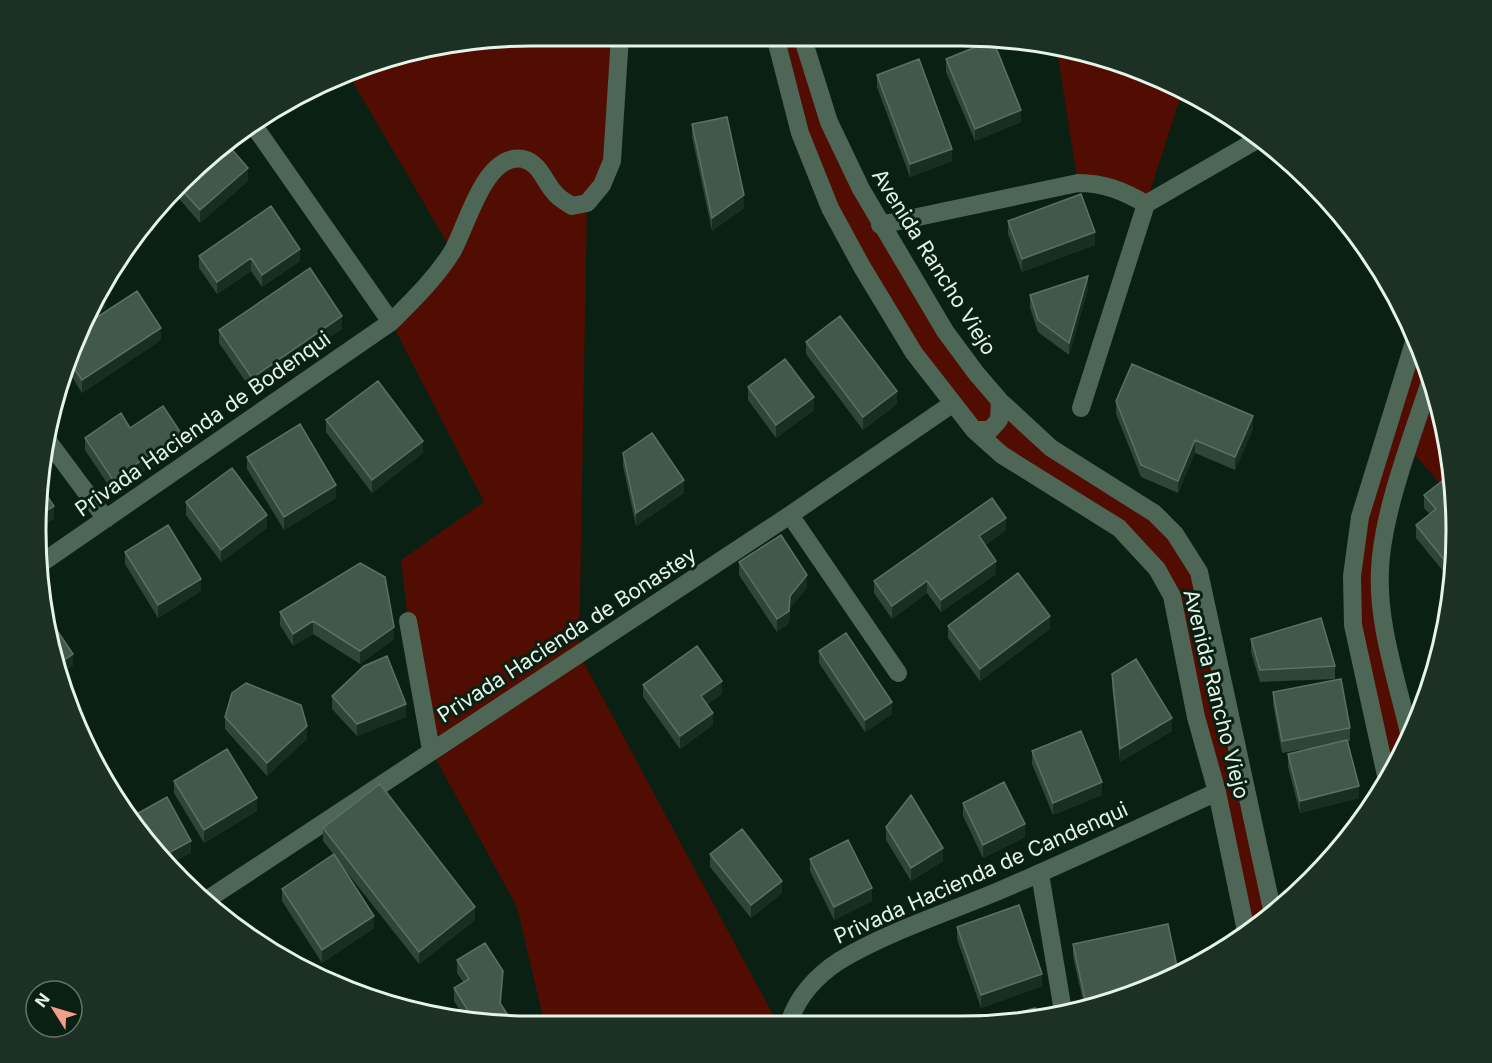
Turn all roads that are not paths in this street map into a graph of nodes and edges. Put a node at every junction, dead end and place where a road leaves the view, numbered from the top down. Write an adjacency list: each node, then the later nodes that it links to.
1 (619, 46): 8 (street, Privada Hacienda de Bodenqui)
2 (778, 46): 12 (street, Avenida Rancho Viejo)
3 (805, 46): 7 (street, Avenida Rancho Viejo)
4 (258, 131): 8 (street)
5 (1251, 143): 6 (street)
6 (1146, 204): 7 (street); 13 (street)
7 (880, 225): 11 (street, Avenida Rancho Viejo)
8 (391, 322): 17 (street, Privada Hacienda de Bodenqui)
9 (1411, 352): 25 (street)
10 (1426, 395): 23 (street)
11 (1000, 401): 14 (street); 21 (street, Avenida Rancho Viejo)
12 (952, 404): 14 (street, Avenida Rancho Viejo); 16 (street, Privada Hacienda de Bonastey)
13 (1081, 408)
14 (974, 430): 22 (street, Avenida Rancho Viejo)
15 (54, 449): 17 (street, Privada Hacienda de Bodenqui)
16 (790, 514): 20 (street); 24 (street, Privada Hacienda de Bonastey)
17 (106, 519): 18 (street, Privada Hacienda de Bodenqui)
18 (48, 559)
19 (408, 621): 24 (street, Privada Hacienda de Bonastey)
20 (898, 673)
21 (1229, 712): 22 (street); 27 (street, Avenida Rancho Viejo)
22 (1196, 717): 26 (street, Avenida Rancho Viejo)
23 (1407, 722)
24 (431, 750): 30 (street, Privada Hacienda de Bonastey)
25 (1384, 767)
26 (1217, 792): 28 (street, Avenida Rancho Viejo); 29 (street, Privada Hacienda de Candenqui)
27 (1256, 833): 28 (street); 31 (street, Avenida Rancho Viejo)
28 (1228, 842): 32 (street, Avenida Rancho Viejo)
29 (1040, 874): 33 (street, Privada Hacienda de Candenqui); 34 (street, Privada Hacienda de Candenqui)
30 (212, 896)
31 (1271, 904)
32 (1244, 924)
33 (1062, 1005)
34 (791, 1016)

